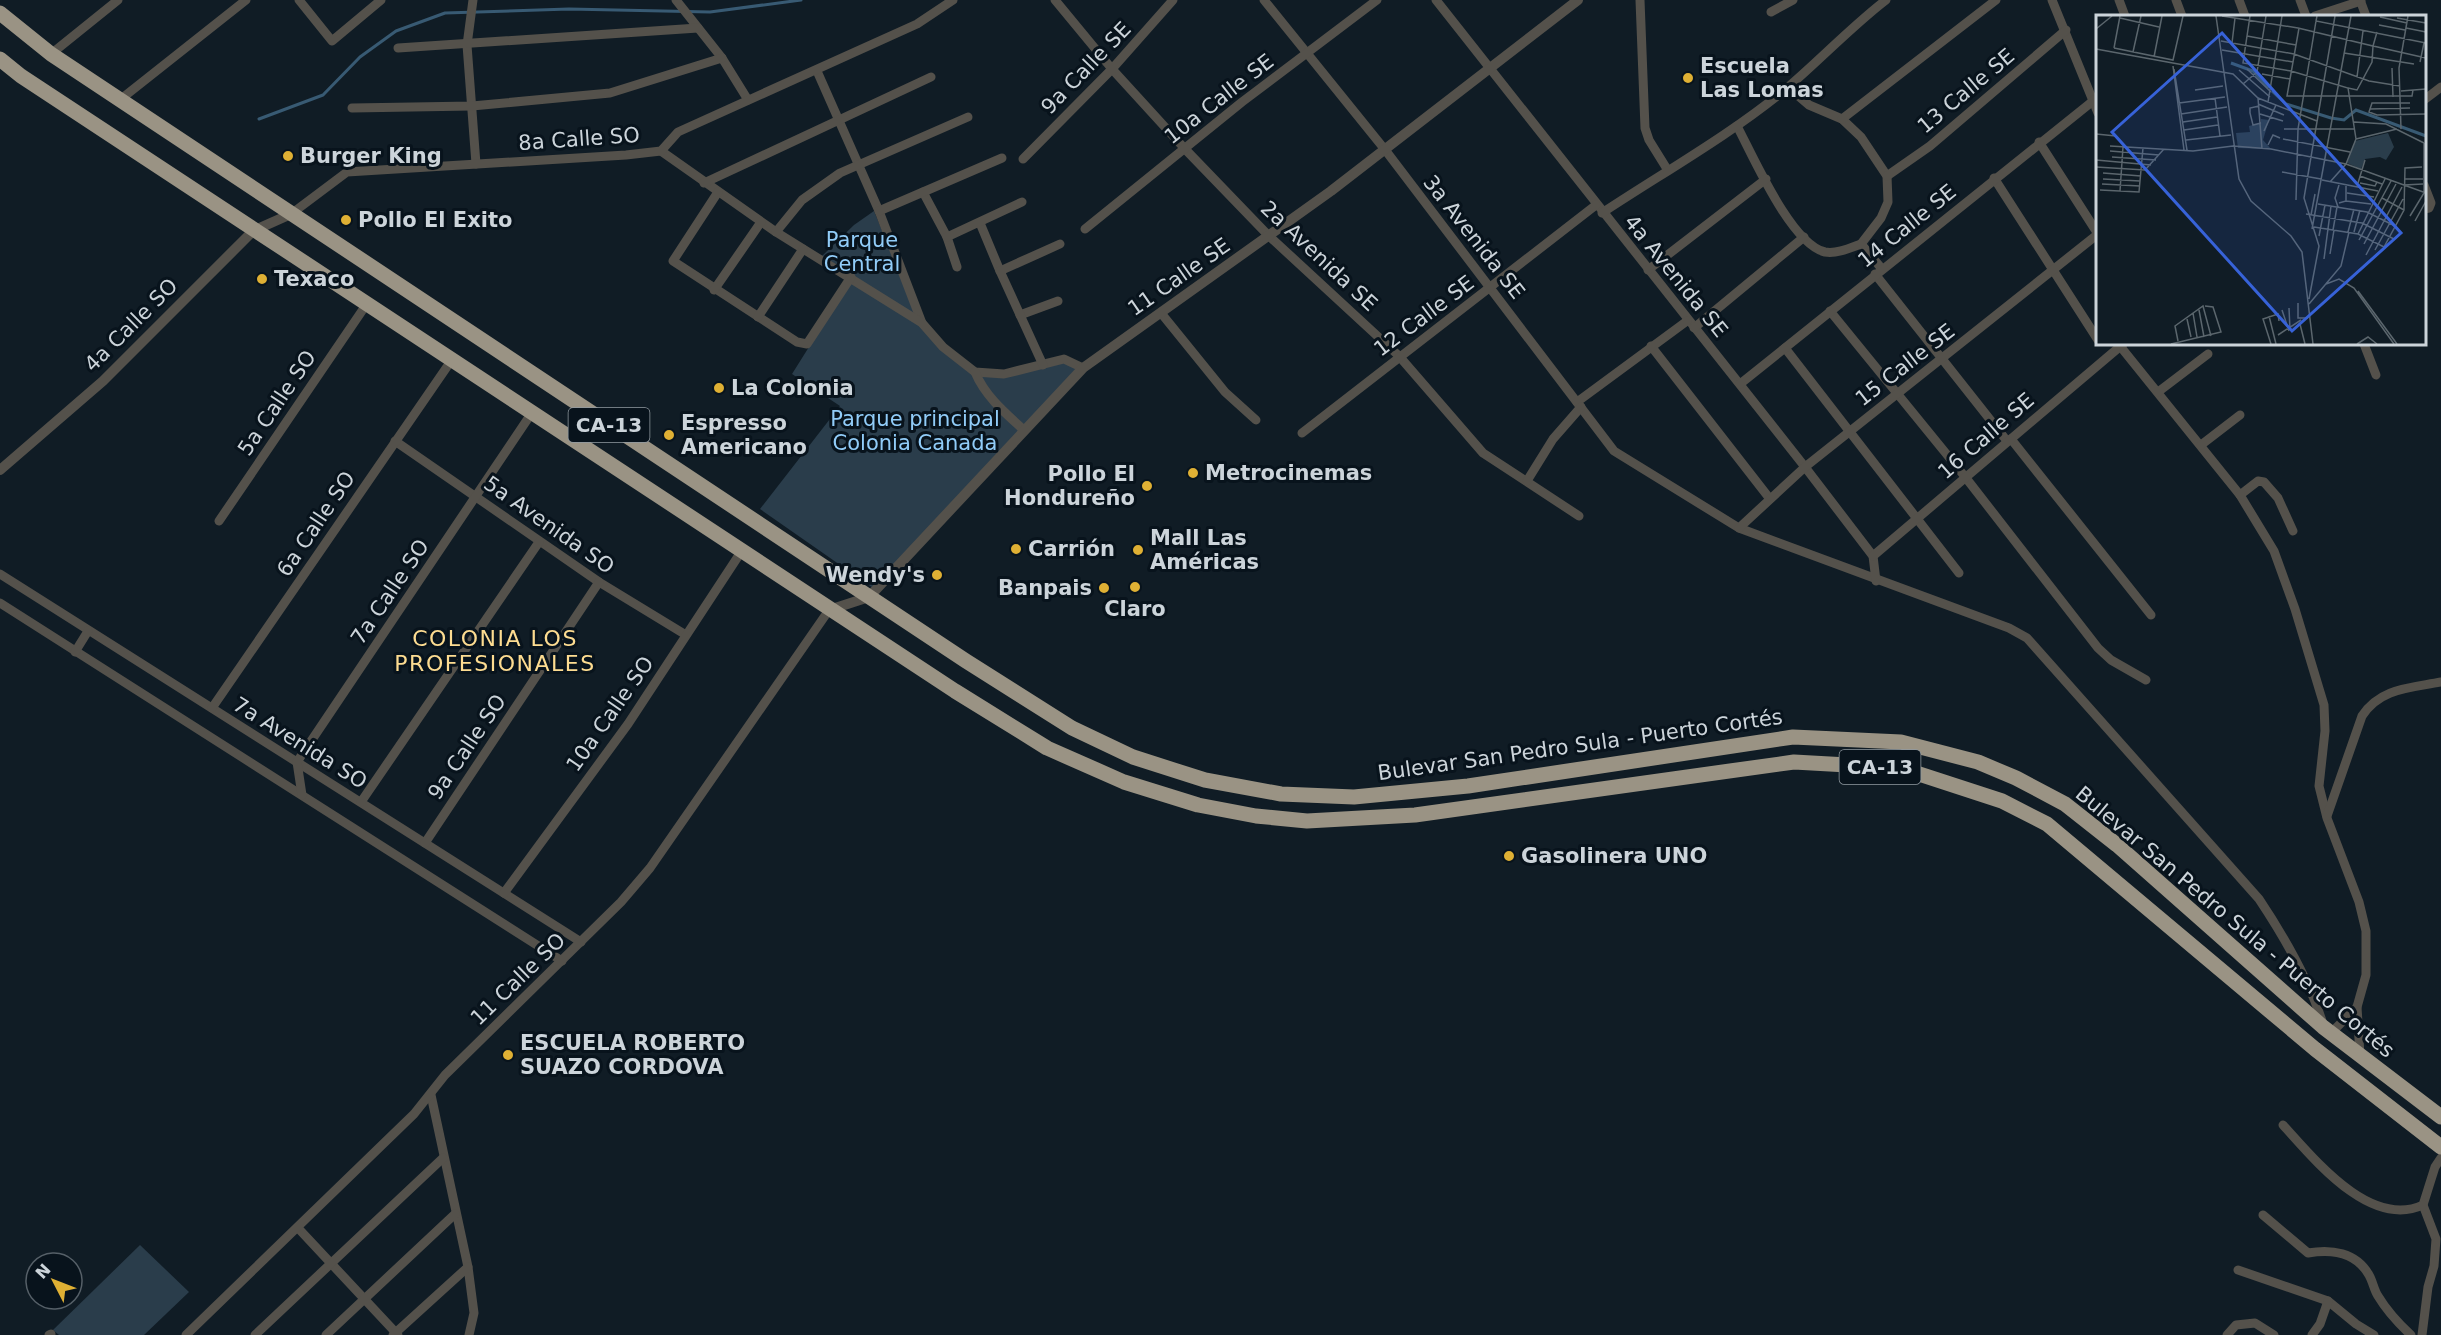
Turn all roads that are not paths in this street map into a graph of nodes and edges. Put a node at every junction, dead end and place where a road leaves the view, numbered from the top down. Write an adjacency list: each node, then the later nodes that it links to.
1 (118, 0): 37 (street)
2 (246, 0): 48 (street)
3 (298, 0): 4 (street)
4 (381, 0)
5 (676, 0): 32 (street)
6 (953, 0): 42 (street, 8a Calle SO)
7 (1054, 0): 41 (street, 2a Avenida SE)
8 (1173, 0): 41 (street, 9a Calle SE)
9 (1264, 0): 36 (street, 3a Avenida SE)
10 (1377, 0): 36 (street, 10a Calle SE)
11 (1436, 0): 40 (street, 4a Avenida SE)
12 (1578, 0): 40 (street, 11 Calle SE)
13 (1641, 0): 64 (street)
14 (1793, 0): 24 (street)
15 (1886, 0): 44 (street)
16 (1996, 0): 54 (street)
17 (2052, 0): 33 (street)
18 (2119, 0): 26 (street)
19 (2176, 0): 27 (street)
20 (2239, 0): 28 (street)
21 (2300, 0): 29 (street)
22 (2360, 1): 30 (street); 31 (street)
23 (473, 3): 34 (street)
24 (1771, 12)
25 (0, 13): 37 (highway, Bulevar San Pedro Sula - Puerto Cortés / CA-13)
26 (2125, 15)
27 (2182, 15)
28 (2245, 15)
29 (2306, 15)
30 (2318, 15)
31 (2366, 15)
32 (698, 27): 34 (street); 38 (street)
33 (2066, 30): 46 (street); 65 (street, 13 Calle SE)
34 (467, 45): 35 (street); 50 (street)
35 (398, 48)
36 (1306, 53): 57 (street, 10a Calle SE); 59 (street, 3a Avenida SE)
37 (51, 54): 48 (highway, Bulevar San Pedro Sula - Puerto Cortés / CA-13)
38 (722, 58): 49 (street); 50 (street)
39 (0, 59): 81 (highway, Bulevar San Pedro Sula - Puerto Cortés / CA-13)
40 (1489, 67): 59 (street, 11 Calle SE); 73 (street, 4a Avenida SE)
41 (1112, 69): 57 (street, 2a Avenida SE); 61 (street, 9a Calle SE)
42 (817, 71): 49 (street, 8a Calle SO); 53 (street)
43 (931, 76): 53 (street)
44 (1788, 87): 54 (street); 55 (street)
45 (2441, 87): 47 (street)
46 (2095, 98): 56 (street, 14 Calle SE)
47 (2426, 98)
48 (121, 99): 77 (highway, Bulevar San Pedro Sula - Puerto Cortés / CA-13)
49 (748, 100): 58 (street, 8a Calle SO)
50 (472, 106): 51 (street); 62 (street)
51 (352, 108)
52 (968, 117): 63 (street)
53 (838, 119): 63 (street); 68 (street)
54 (1842, 119): 65 (street)
55 (1737, 126): 64 (street); 67 (street)
56 (2039, 142): 66 (street, 14 Calle SE); 83 (street)
57 (1185, 149): 80 (street, 10a Calle SE); 86 (street, 2a Avenida SE)
58 (661, 151): 62 (street, 8a Calle SO); 68 (street)
59 (1386, 151): 86 (street, 11 Calle SE); 97 (street, 3a Avenida SE)
60 (1002, 158): 71 (street)
61 (1023, 159)
62 (476, 164): 77 (street, 8a Calle SO)
63 (858, 165): 75 (street); 82 (street)
64 (1667, 169): 76 (street)
65 (1887, 177): 89 (street)
66 (1994, 178): 93 (street); 95 (street, 14 Calle SE)
67 (1766, 179): 87 (street); 92 (street)
68 (704, 183): 70 (street)
69 (2426, 190): 74 (street)
70 (718, 192): 78 (street); 98 (street)
71 (924, 192): 75 (street); 85 (street)
72 (1022, 202): 79 (street)
73 (1596, 204): 76 (street, 4a Avenida SE); 97 (street, 12 Calle SE)
74 (2427, 208)
75 (879, 211): 105 (street)
76 (1602, 213): 92 (street, 4a Avenida SE)
77 (291, 214): 81 (street, 4a Calle SO); 154 (highway, Bulevar San Pedro Sula - Puerto Cortés / CA-13)
78 (761, 222): 82 (street); 98 (street)
79 (980, 223): 85 (street); 94 (street)
80 (1085, 229)
81 (253, 231): 100 (highway, Bulevar San Pedro Sula - Puerto Cortés / CA-13); 136 (street, 4a Calle SO)
82 (776, 232): 90 (street)
83 (2096, 232)
84 (2096, 235): 93 (street, 15 Calle SE)
85 (947, 237): 91 (street)
86 (1269, 237): 102 (street, 11 Calle SE); 114 (street, 2a Avenida SE)
87 (1804, 237): 89 (street); 106 (street)
88 (1060, 244): 94 (street)
89 (1861, 244): 95 (street)
90 (803, 249): 96 (street); 104 (street)
91 (957, 267)
92 (1648, 270): 106 (street, 4a Avenida SE)
93 (2054, 271): 107 (street); 116 (street, 15 Calle SE)
94 (1000, 272): 103 (street)
95 (1879, 272): 101 (street, 14 Calle SE); 116 (street)
96 (851, 277): 104 (street); 105 (street)
97 (1491, 287): 114 (street, 12 Calle SE); 125 (street, 3a Avenida SE)
98 (714, 290): 104 (street)
99 (1058, 301): 103 (street)
100 (366, 305): 117 (highway, Bulevar San Pedro Sula - Puerto Cortés / CA-13); 144 (street, 5a Calle SO)
101 (1830, 312): 112 (street, 14 Calle SE); 124 (street)
102 (1161, 313): 119 (street, 11 Calle SE); 128 (street)
103 (1020, 315): 118 (street)
104 (758, 317)
105 (922, 323): 120 (street)
106 (1691, 325): 111 (street); 122 (street, 4a Avenida SE)
107 (2096, 339)
108 (2100, 345): 115 (street)
109 (2122, 345): 115 (street, 16 Calle SE); 123 (street)
110 (2364, 345): 121 (street)
111 (1651, 346): 125 (street); 141 (street)
112 (1785, 348): 122 (street, 14 Calle SE); 130 (street)
113 (2208, 354): 123 (street)
114 (1399, 356): 131 (street, 12 Calle SE); 138 (street, 2a Avenida SE)
115 (2108, 357): 132 (street, 16 Calle SE)
116 (1942, 359): 124 (street, 15 Calle SE); 132 (street)
117 (451, 361): 126 (highway, Bulevar San Pedro Sula - Puerto Cortés / CA-13); 133 (street, 6a Calle SO)
118 (1042, 365): 119 (street); 120 (street)
119 (1083, 368): 129 (street, 11 Calle SE)
120 (975, 372): 129 (street)
121 (2376, 375)
122 (1740, 384): 135 (street, 4a Avenida SE)
123 (2158, 392): 134 (street)
124 (1896, 395): 130 (street, 15 Calle SE); 137 (street)
125 (1579, 404): 138 (street); 145 (street, 3a Avenida SE)
126 (531, 414): 139 (street, 7a Calle SO); 148 (highway, Bulevar San Pedro Sula - Puerto Cortés / CA-13)
127 (2240, 415): 134 (street)
128 (1256, 420)
129 (1024, 430): 154 (street, 11 Calle SE)
130 (1851, 431): 135 (street, 15 Calle SE); 143 (street)
131 (1302, 433)
132 (2009, 440): 137 (street, 16 Calle SE); 157 (street)
133 (395, 441): 139 (street, 5a Avenida SO); 163 (street, 6a Calle SO)
134 (2200, 444): 140 (street)
135 (1805, 467): 141 (street, 15 Calle SE); 149 (street, 4a Avenida SE)
136 (0, 470)
137 (1966, 478): 143 (street, 16 Calle SE); 161 (street)
138 (1527, 481): 142 (street, 2a Avenida SE)
139 (476, 495): 147 (street, 5a Avenida SO); 164 (street, 7a Calle SO)
140 (2240, 495): 146 (street); 167 (street)
141 (1770, 499): 145 (street, 15 Calle SE)
142 (1579, 516)
143 (1916, 518): 149 (street, 16 Calle SE); 150 (street)
144 (219, 521)
145 (1739, 528): 152 (street)
146 (2292, 531)
147 (538, 542): 153 (street, 5a Avenida SO); 166 (street)
148 (741, 552): 156 (highway, Bulevar San Pedro Sula - Puerto Cortés / CA-13); 159 (street, 10a Calle SO)
149 (1872, 556): 152 (street, 4a Avenida SE)
150 (1959, 573)
151 (0, 574): 158 (street, 7a Avenida SO)
152 (1876, 580): 173 (street)
153 (599, 582): 159 (street, 5a Avenida SO); 168 (street, 9a Calle SO)
154 (869, 597): 156 (street, 11 Calle SE); 173 (highway, Bulevar San Pedro Sula - Puerto Cortés / CA-13)
155 (0, 603): 160 (street, 7a Avenida SO)
156 (829, 610): 170 (street, 11 Calle SO); 178 (highway, Bulevar San Pedro Sula - Puerto Cortés / CA-13)
157 (2151, 615)
158 (88, 631): 160 (street); 163 (street, 7a Avenida SO)
159 (686, 635): 169 (street, 10a Calle SO)
160 (75, 651): 165 (street, 7a Avenida SO)
161 (2146, 680)
162 (2441, 682): 167 (street)
163 (212, 708): 164 (street, 7a Avenida SO)
164 (297, 762): 165 (street); 166 (street, 7a Avenida SO)
165 (302, 795): 171 (street, 7a Avenida SO)
166 (361, 802): 168 (street, 7a Avenida SO)
167 (2327, 818): 172 (street)
168 (425, 843): 169 (street, 7a Avenida SO)
169 (504, 893): 170 (street, 7a Avenida SO)
170 (581, 942): 171 (street, 11 Calle SO)
171 (562, 961): 175 (street, 11 Calle SO)
172 (2357, 1008): 173 (street); 174 (street)
173 (2327, 1030): 174 (highway, Bulevar San Pedro Sula - Puerto Cortés / CA-13)
174 (2360, 1055): 176 (highway, Bulevar San Pedro Sula - Puerto Cortés / CA-13)
175 (431, 1095): 179 (street); 184 (street, 11 Calle SO)
176 (2441, 1117)
177 (2283, 1125): 181 (street)
178 (2441, 1146)
179 (442, 1158): 182 (street); 186 (street)
180 (2441, 1158): 181 (street)
181 (2423, 1205): 185 (street)
182 (455, 1214): 187 (street); 189 (street)
183 (2263, 1215): 200 (street)
184 (298, 1228): 186 (street); 192 (street, 11 Calle SO)
185 (2438, 1241): 201 (street)
186 (330, 1263): 189 (street); 193 (street)
187 (468, 1267): 191 (street); 195 (street)
188 (2238, 1270): 190 (street)
189 (364, 1299): 191 (street); 194 (street)
190 (2328, 1301): 198 (street); 199 (street)
191 (396, 1334)
192 (186, 1335)
193 (255, 1335)
194 (326, 1335)
195 (469, 1335)
196 (2227, 1335): 197 (street)
197 (2274, 1335)
198 (2312, 1335)
199 (2374, 1335)
200 (2411, 1335)
201 (2422, 1335)

